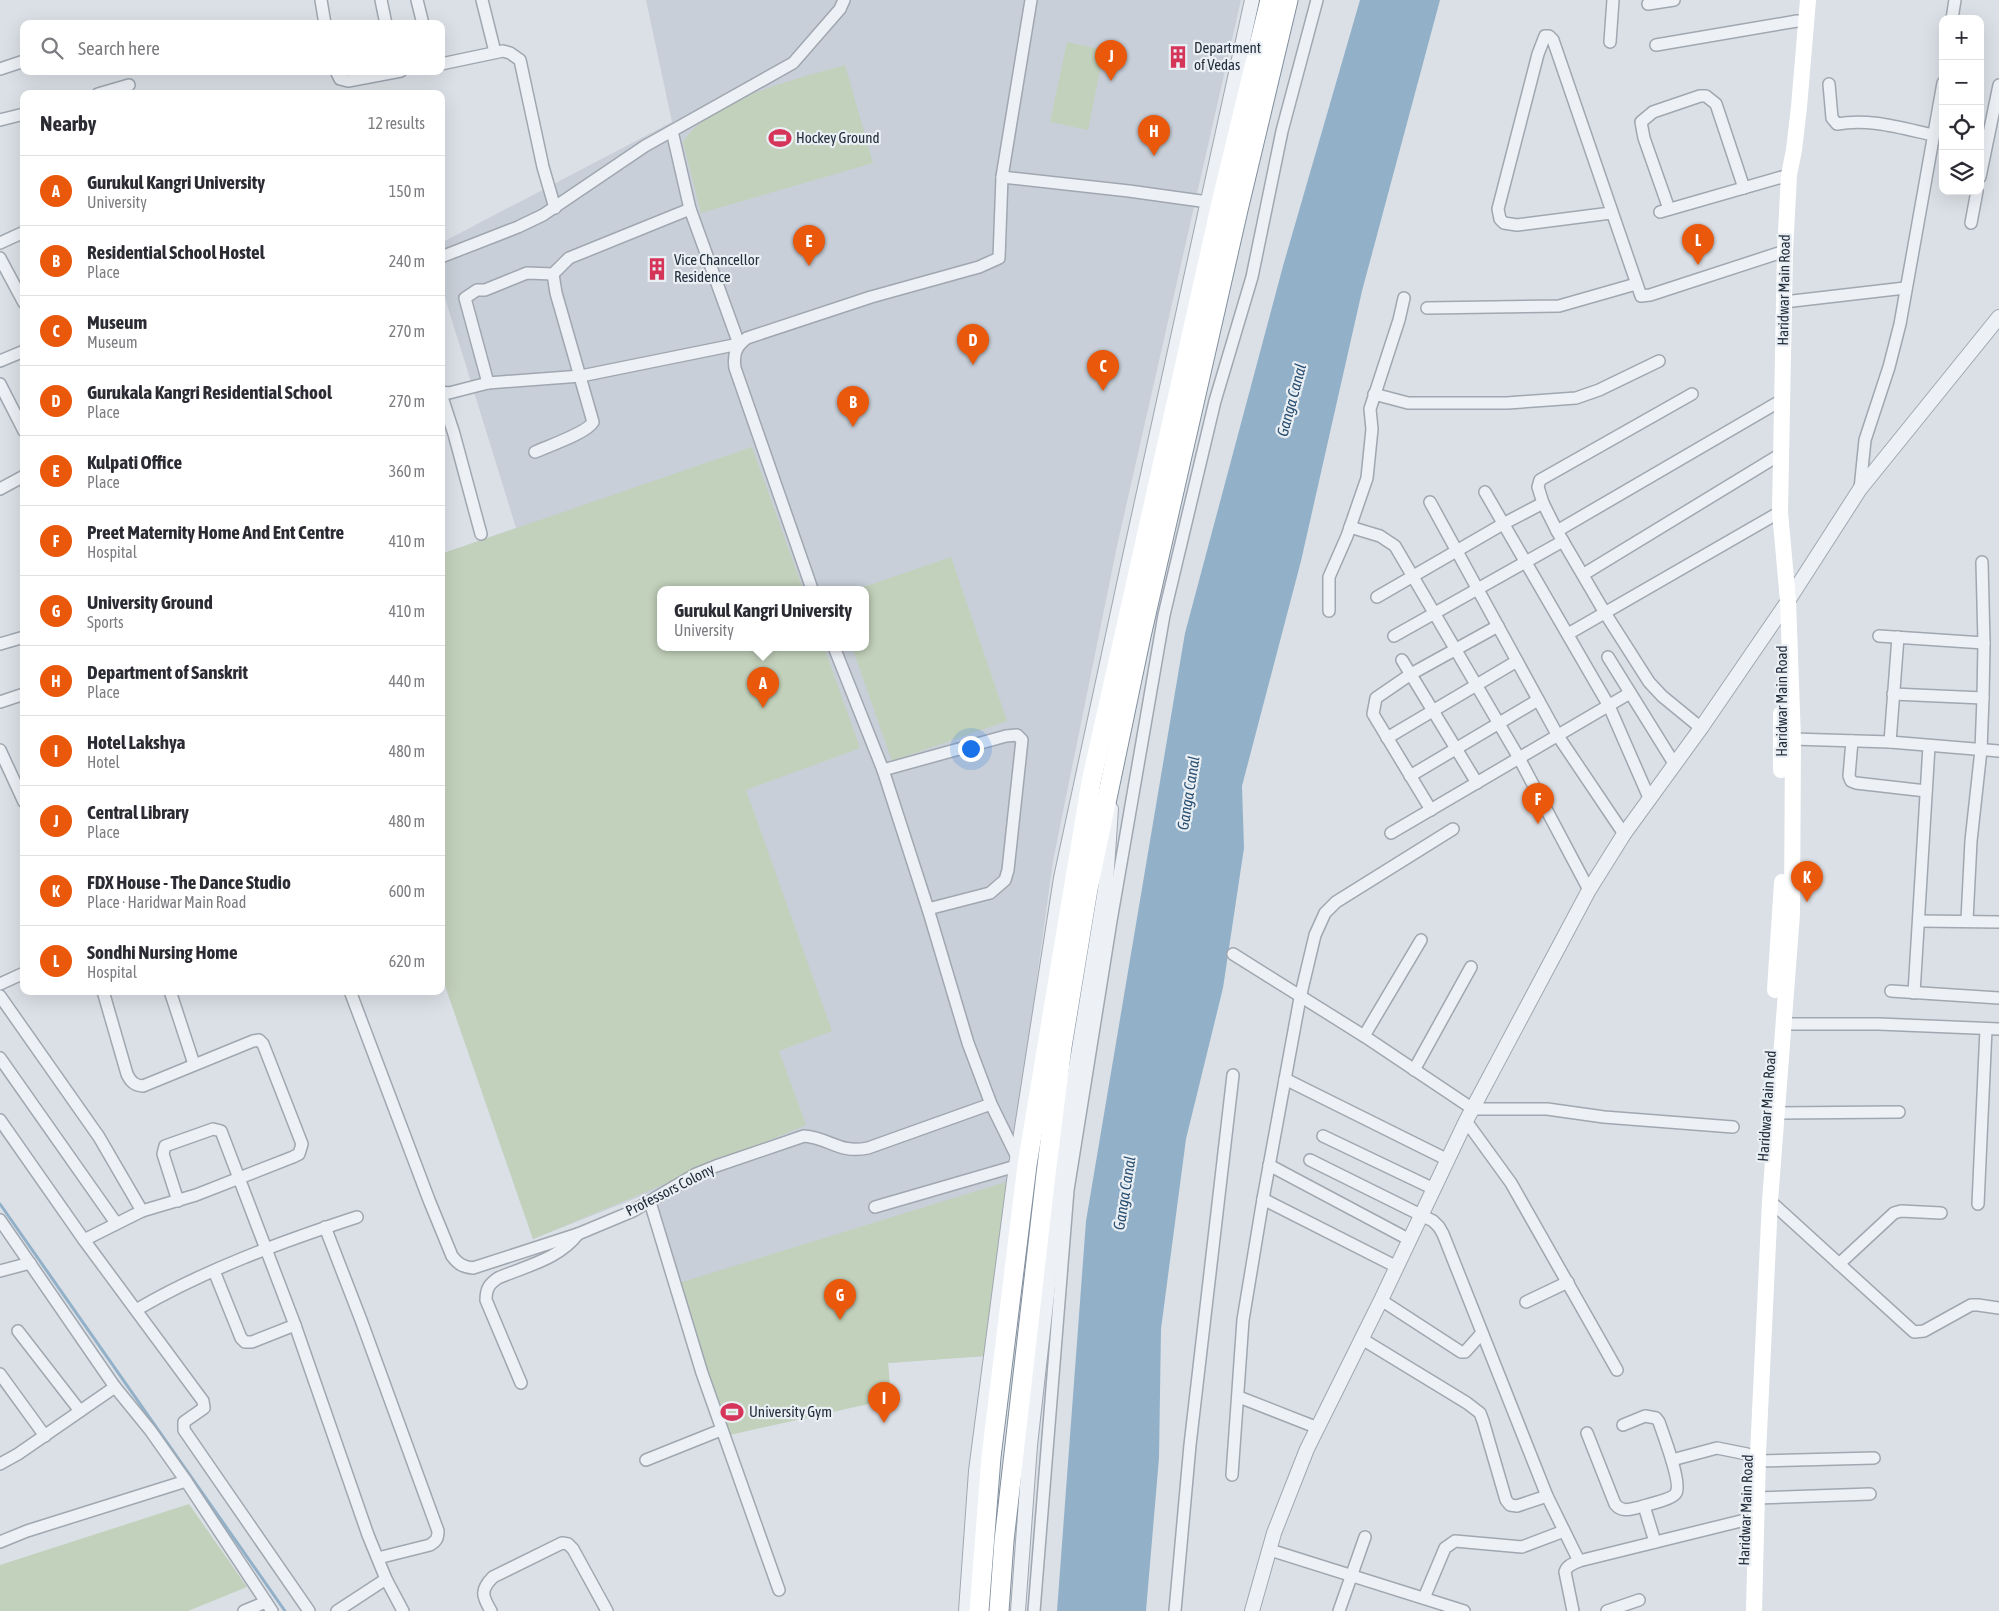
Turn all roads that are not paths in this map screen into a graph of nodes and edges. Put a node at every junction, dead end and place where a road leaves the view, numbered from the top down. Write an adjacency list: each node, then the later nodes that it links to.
1 (321, 0): 18 (street)
2 (381, 0): 19 (street)
3 (417, 0): 20 (street)
4 (482, 0): 24 (street)
5 (844, 0): 38 (street)
6 (1031, 0): 42 (street)
7 (1252, 0): 45 (street)
8 (1270, 0): 263 (highway)
9 (1288, 0): 139 (highway)
10 (1317, 0): 266 (street)
11 (1613, 0): 22 (street)
12 (1674, 0): 16 (street)
13 (1798, 0): 21 (main road, Haridwar Main Road)
14 (1808, 0): 41 (main road, Haridwar Main Road)
15 (1955, 0): 17 (street)
16 (1648, 4)
17 (1953, 15)
18 (324, 20)
19 (385, 20)
20 (422, 20)
21 (1797, 21): 23 (street); 41 (main road, Haridwar Main Road)
22 (1610, 42)
23 (1656, 45)
24 (495, 52): 26 (street); 46 (street)
25 (20, 62): 27 (street)
26 (445, 63)
27 (0, 69)
28 (338, 75): 29 (street)
29 (381, 75)
30 (1829, 84): 39 (street)
31 (129, 85): 33 (street)
32 (1999, 85): 36 (street)
33 (112, 90)
34 (1939, 113): 39 (street)
35 (20, 115): 37 (street)
36 (1996, 115): 40 (street)
37 (0, 120)
38 (672, 131): 46 (street); 47 (street)
39 (1933, 135): 57 (street)
40 (1984, 162)
41 (1790, 167): 43 (street); 52 (main road, Haridwar Main Road)
42 (1002, 177): 45 (street); 63 (street)
43 (1744, 188): 43 (street)
44 (1977, 195): 49 (street)
45 (1208, 202): 185 (street)
46 (555, 208): 53 (street)
47 (690, 209): 55 (street); 63 (street)
48 (1612, 213): 48 (street); 56 (street)
49 (1971, 223)
50 (20, 234): 51 (street)
51 (0, 243)
52 (1785, 251): 56 (street); 60 (main road, Haridwar Main Road)
53 (445, 255)
54 (0, 258): 58 (street)
55 (553, 274): 67 (street); 68 (street)
56 (1636, 284): 61 (street)
57 (1905, 288): 60 (street); 80 (street)
58 (20, 296)
59 (1404, 298): 71 (street)
60 (1784, 302): 73 (main road, Haridwar Main Road)
61 (1428, 308)
62 (1999, 317): 80 (street)
63 (739, 344): 67 (street); 94 (street)
64 (20, 353): 66 (street)
65 (1659, 360): 71 (street)
66 (0, 361)
67 (581, 376): 68 (street); 76 (street)
68 (488, 383): 70 (street)
69 (0, 384): 75 (street)
70 (445, 393)
71 (1374, 394): 86 (street)
72 (1692, 394): 83 (street)
73 (1782, 400): 77 (main road, Haridwar Main Road); 88 (street)
74 (445, 406): 87 (street)
75 (20, 423)
76 (535, 452)
77 (1781, 454): 84 (main road, Haridwar Main Road); 92 (street)
78 (20, 478): 79 (street)
79 (0, 489)
80 (1860, 489): 97 (street)
81 (1485, 492): 85 (street)
82 (1430, 502): 89 (street)
83 (1543, 503): 85 (street); 88 (street)
84 (1780, 512): 97 (main road, Haridwar Main Road); 100 (street)
85 (1504, 524): 89 (street); 90 (street)
86 (1350, 527): 93 (street); 98 (street)
87 (481, 534)
88 (1560, 536): 90 (street); 92 (street)
89 (1456, 550): 93 (street); 95 (street)
90 (1526, 562): 95 (street); 102 (street)
91 (1982, 562): 107 (street)
92 (1584, 574): 100 (street)
93 (1413, 577): 96 (street); 99 (street)
94 (811, 586)
95 (1478, 589): 99 (street); 101 (street)
96 (1377, 598)
97 (1788, 601): 125 (street); 128 (main road, Haridwar Main Road); 231 (main road, Haridwar Main Road)
98 (1329, 611)
99 (1434, 613): 103 (street); 109 (street)
100 (1605, 613): 102 (street); 125 (street)
101 (1498, 626): 109 (street); 113 (street)
102 (1568, 634): 122 (street)
103 (1394, 636)
104 (1879, 636): 105 (street)
105 (1898, 637): 107 (street); 117 (street)
106 (20, 638): 108 (street)
107 (1984, 643): 119 (street)
108 (0, 644)
109 (1456, 650): 114 (street); 115 (street)
110 (836, 651): 138 (street)
111 (1608, 657): 116 (street)
112 (1402, 660): 114 (street)
113 (1517, 661): 115 (street); 120 (street)
114 (1410, 674): 123 (street); 127 (street)
115 (1476, 685): 123 (street); 124 (street)
116 (1630, 693): 122 (street); 137 (street)
117 (1893, 694): 119 (street); 130 (street)
118 (20, 695): 121 (street)
119 (1983, 698): 134 (street)
120 (1538, 700): 124 (street); 126 (street)
121 (0, 702)
122 (1609, 706): 126 (street); 144 (street)
123 (1433, 711): 127 (street); 132 (street)
124 (1499, 723): 132 (street); 136 (street)
125 (1700, 728): 137 (street)
126 (1558, 736): 136 (street); 148 (street)
127 (1387, 738): 140 (street)
128 (1792, 739): 129 (street); 167 (main road, Haridwar Main Road)
129 (1852, 741): 130 (street); 142 (street)
130 (1890, 742): 131 (street)
131 (1929, 746): 134 (street); 142 (street)
132 (1456, 749): 140 (street); 141 (street)
133 (0, 750): 143 (street)
134 (1981, 750): 135 (street); 151 (street)
135 (1999, 750)
136 (1520, 758): 141 (street); 149 (street)
137 (1675, 765): 144 (street)
138 (883, 770): 150 (street); 150 (street)
139 (1111, 776): 264 (highway); 265 (street)
140 (1410, 776): 145 (street)
141 (1477, 783): 145 (street)
142 (1926, 791): 152 (street)
143 (20, 793)
144 (1650, 800): 148 (street)
145 (1431, 810): 147 (street)
146 (1453, 829): 165 (street)
147 (1391, 833)
148 (1624, 834): 149 (street)
149 (1590, 890): 179 (street)
150 (928, 909): 176 (street)
151 (1967, 920): 152 (street); 153 (street)
152 (1919, 921): 160 (street)
153 (1999, 922)
154 (1422, 940): 170 (street)
155 (1233, 954): 165 (street)
156 (1471, 968): 173 (street)
157 (20, 974): 158 (street)
158 (0, 984)
159 (1891, 991): 160 (street)
160 (1914, 993): 166 (street)
161 (103, 995): 172 (street)
162 (171, 995): 172 (street)
163 (352, 995): 202 (street)
164 (0, 996): 195 (street)
165 (1300, 998): 170 (street); 175 (street)
166 (1999, 998)
167 (1784, 1024): 168 (street); 178 (main road, Haridwar Main Road)
168 (1986, 1029): 169 (street); 193 (street)
169 (1999, 1029)
170 (1364, 1036): 173 (street)
171 (0, 1058): 200 (street)
172 (194, 1064): 187 (street)
173 (1414, 1070): 179 (street)
174 (1233, 1075): 267 (street)
175 (1285, 1079): 184 (street); 186 (street)
176 (990, 1104): 185 (street); 192 (street, Professors Colony)
177 (1899, 1112): 178 (street)
178 (1777, 1113): 190 (main road, Haridwar Main Road)
179 (1470, 1115): 181 (street); 184 (street); 211 (street)
180 (0, 1120): 203 (street)
181 (1733, 1127)
182 (1323, 1136): 188 (street)
183 (1310, 1160): 198 (street)
184 (1448, 1160): 188 (street)
185 (1016, 1161): 194 (street); 262 (street)
186 (1269, 1165): 189 (street); 204 (street)
187 (239, 1180): 191 (street); 191 (street); 205 (street)
188 (1434, 1189): 198 (street)
189 (1263, 1199): 208 (street); 224 (street)
190 (1770, 1200): 207 (street); 231 (main road, Haridwar Main Road)
191 (178, 1201): 195 (street)
192 (650, 1202): 202 (street, Professors Colony); 228 (street)
193 (1978, 1204)
194 (875, 1207)
195 (142, 1211): 200 (street)
196 (1941, 1213): 207 (street)
197 (356, 1217): 201 (street)
198 (1421, 1217): 204 (street); 218 (street)
199 (0, 1220): 206 (street)
200 (116, 1223): 203 (street)
201 (325, 1227): 205 (street); 248 (street)
202 (578, 1234): 222 (street, Professors Colony)
203 (84, 1240): 215 (street)
204 (1410, 1240): 208 (street)
205 (266, 1249): 210 (street); 216 (street)
206 (30, 1263): 209 (street); 223 (street)
207 (1839, 1264): 214 (street)
208 (1397, 1267): 212 (street)
209 (0, 1270)
210 (214, 1271): 215 (street); 216 (street)
211 (1568, 1282): 213 (street); 220 (street)
212 (1381, 1300): 218 (street); 219 (street)
213 (1526, 1302)
214 (1999, 1308)
215 (136, 1310): 257 (street)
216 (294, 1326): 248 (street)
217 (18, 1331): 225 (street)
218 (1482, 1333): 239 (street)
219 (1362, 1339): 227 (street); 239 (street)
220 (1617, 1370)
221 (0, 1374): 230 (street)
222 (521, 1382)
223 (115, 1387): 225 (street); 237 (street)
224 (1239, 1397): 227 (street); 236 (street)
225 (80, 1411): 230 (street)
226 (1623, 1425): 234 (street)
227 (1318, 1428): 247 (street)
228 (721, 1430): 233 (street); 252 (street)
229 (1587, 1433): 241 (street)
230 (44, 1436): 235 (street)
231 (1752, 1457): 232 (street); 234 (street); 240 (main road, Haridwar Main Road); 242 (main road, Haridwar Main Road)
232 (1874, 1458)
233 (646, 1460)
234 (1672, 1460): 241 (street)
235 (0, 1464)
236 (1232, 1475)
237 (186, 1481): 245 (street); 255 (street)
238 (1870, 1494): 240 (street)
239 (1547, 1496): 243 (street)
240 (1756, 1498): 274 (main road, Haridwar Main Road)
241 (1644, 1506): 246 (street)
242 (1746, 1520): 246 (street); 273 (main road, Haridwar Main Road)
243 (1564, 1531): 249 (street); 253 (street)
244 (1365, 1537): 250 (street)
245 (0, 1542)
246 (1655, 1542): 249 (street)
247 (1270, 1550): 250 (street); 268 (street)
248 (378, 1558): 251 (street)
249 (1579, 1561): 271 (street)
250 (1350, 1574): 253 (street); 269 (street)
251 (386, 1580): 258 (street); 259 (street)
252 (779, 1590)
253 (1424, 1598): 270 (street)
254 (1639, 1600): 272 (street)
255 (269, 1607): 256 (street)
256 (244, 1611)
257 (309, 1611)
258 (337, 1611)
259 (403, 1611)
260 (491, 1611): 261 (street)
261 (607, 1611)
262 (966, 1611)
263 (979, 1611)
264 (999, 1611)
265 (1018, 1611)
266 (1034, 1611)
267 (1174, 1611)
268 (1252, 1611)
269 (1339, 1611)
270 (1464, 1611)
271 (1573, 1611)
272 (1607, 1611)
273 (1743, 1611)
274 (1754, 1611)

